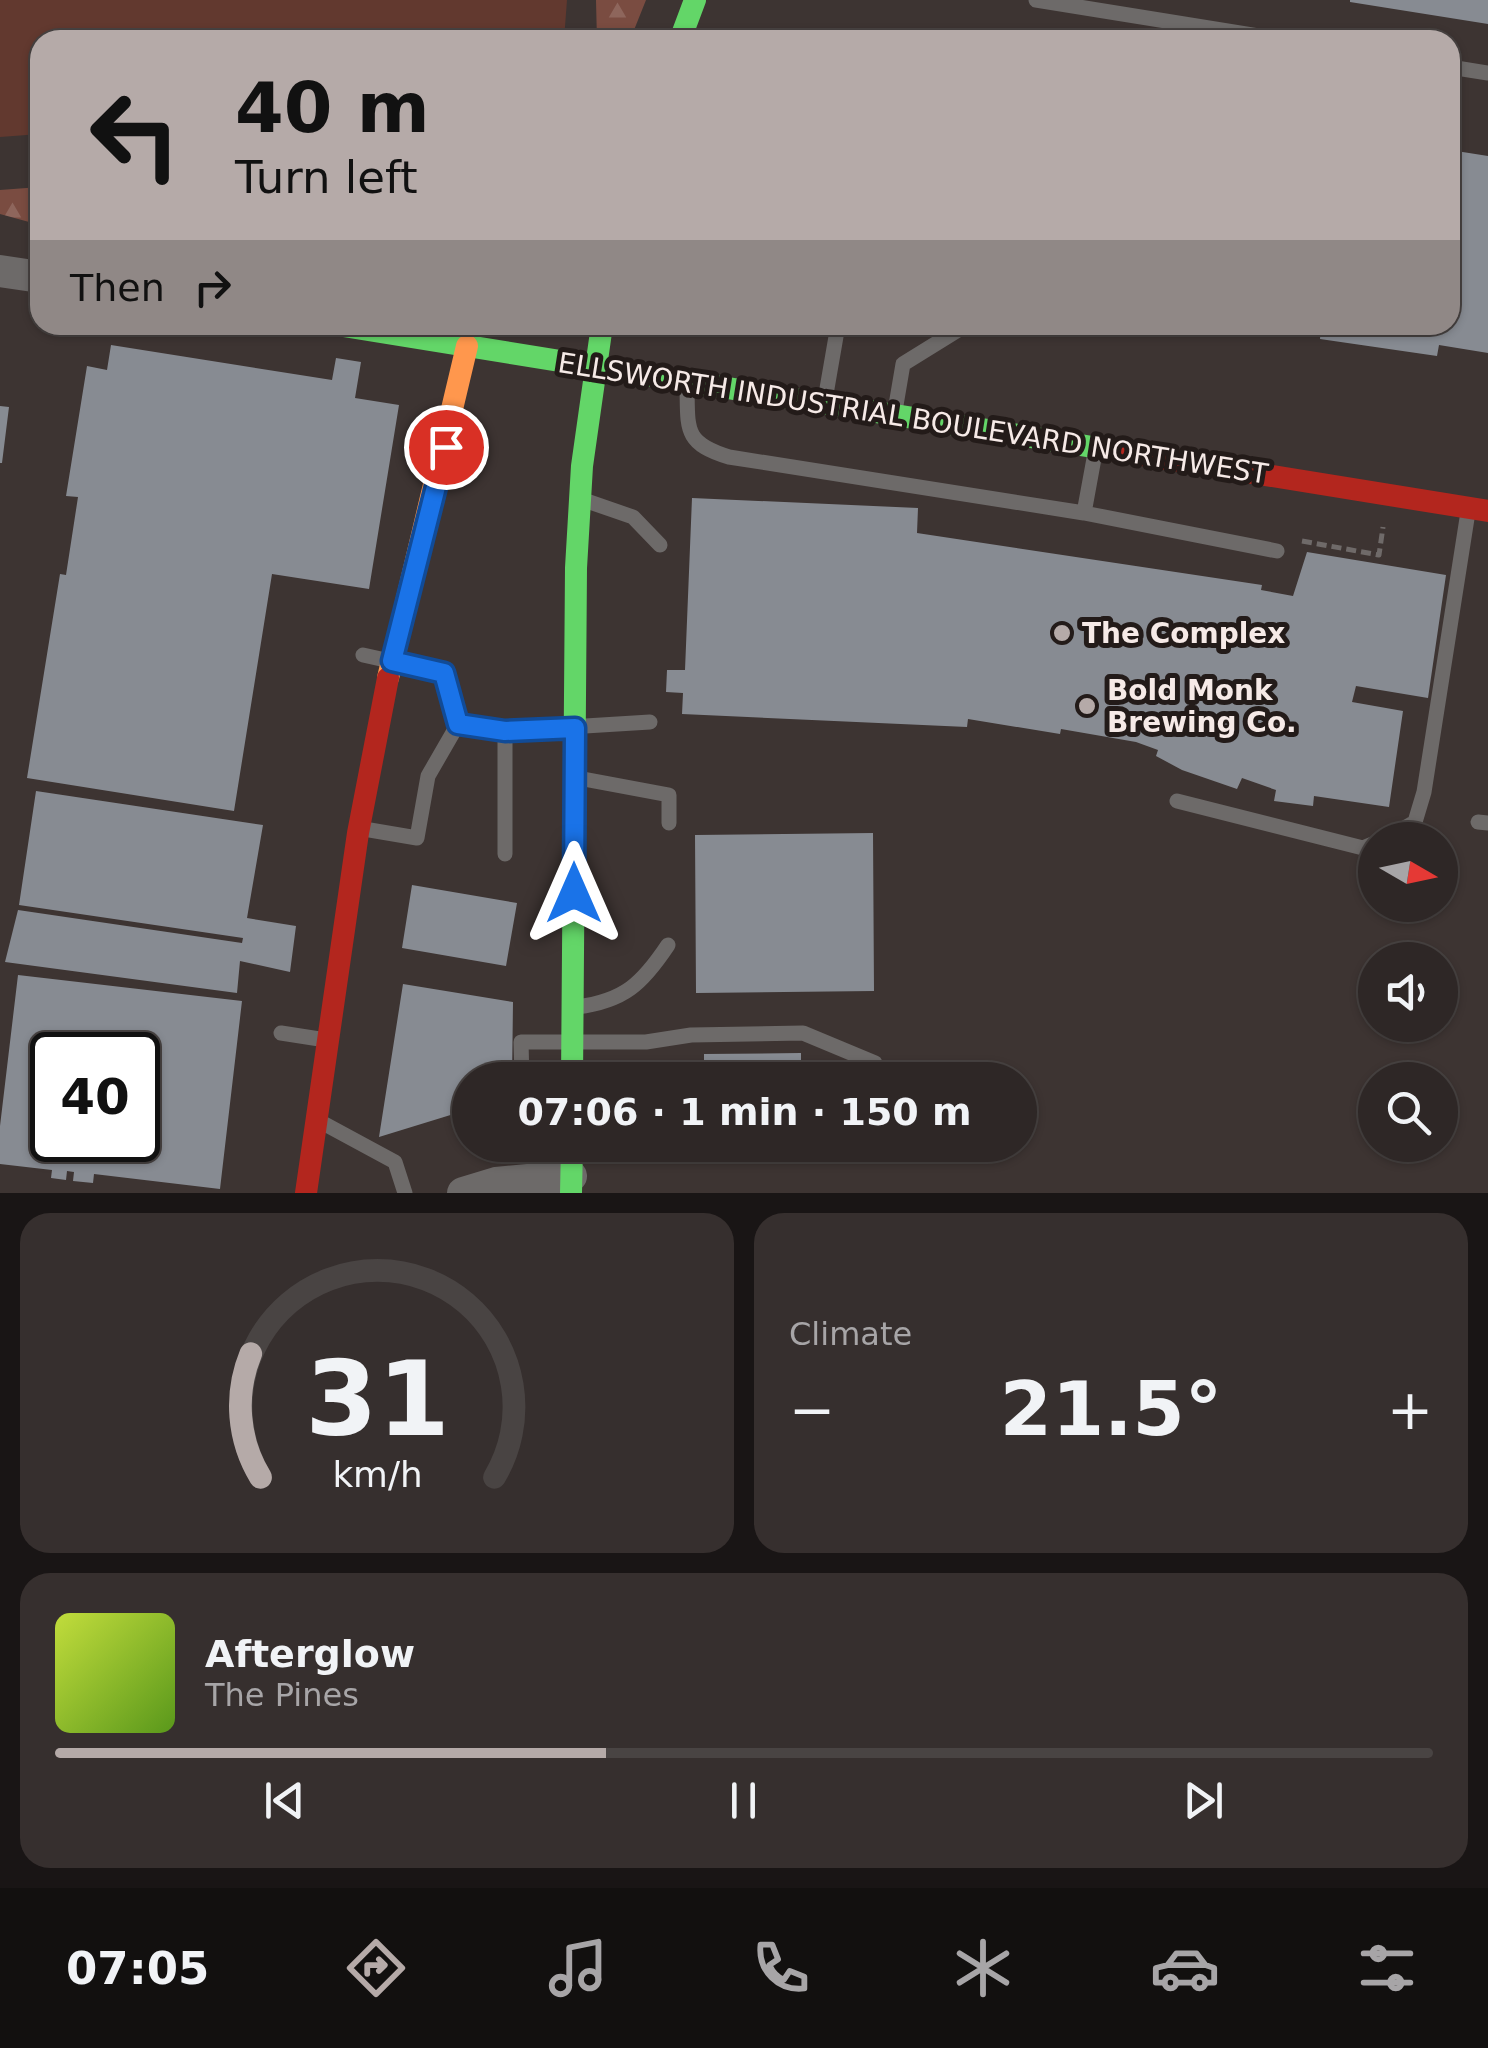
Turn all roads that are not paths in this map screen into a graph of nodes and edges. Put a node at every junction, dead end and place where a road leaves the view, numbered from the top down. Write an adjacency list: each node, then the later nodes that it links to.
1 (695, 0): 3 (street)
2 (1036, 0): 4 (lane)
3 (684, 30)
4 (1222, 30)
5 (1460, 69): 6 (lane)
6 (1488, 73)
7 (0, 270): 8 (street)
8 (30, 275)
9 (399, 335): 13 (street, ELLSWORTH INDUSTRIAL BOULEVARD NORTHWEST)
10 (600, 335): 14 (street)
11 (836, 335): 16 (lane)
12 (950, 335): 17 (lane)
13 (467, 346): 14 (street, ELLSWORTH INDUSTRIAL BOULEVARD NORTHWEST); 25 (street)
14 (594, 366): 15 (street, ELLSWORTH INDUSTRIAL BOULEVARD NORTHWEST); 19 (street)
15 (686, 382): 16 (street, ELLSWORTH INDUSTRIAL BOULEVARD NORTHWEST); 21 (lane)
16 (824, 404): 17 (street, ELLSWORTH INDUSTRIAL BOULEVARD NORTHWEST)
17 (894, 415): 18 (street, ELLSWORTH INDUSTRIAL BOULEVARD NORTHWEST)
18 (1096, 448): 20 (street, ELLSWORTH INDUSTRIAL BOULEVARD NORTHWEST); 21 (lane)
19 (580, 499): 22 (lane); 28 (street)
20 (1478, 509): 34 (lane)
21 (1084, 513): 23 (lane)
22 (660, 545)
23 (1277, 551)
24 (363, 655): 25 (lane)
25 (392, 661): 27 (lane); 32 (street)
26 (650, 722): 28 (lane)
27 (458, 724): 29 (lane); 36 (lane)
28 (575, 728): 29 (lane); 30 (street)
29 (505, 731): 38 (lane)
30 (574, 778): 35 (lane); 40 (street)
31 (342, 794): 32 (lane)
32 (367, 798): 36 (street)
33 (1177, 801): 37 (lane)
34 (1415, 822)
35 (669, 823)
36 (362, 829): 42 (street)
37 (1358, 846)
38 (505, 854)
39 (668, 945): 40 (lane)
40 (573, 1008): 43 (street)
41 (281, 1033): 42 (lane)
42 (330, 1041): 47 (street)
43 (572, 1043): 44 (lane); 45 (street); 46 (lane)
44 (522, 1062)
45 (572, 1062)
46 (875, 1062)
47 (318, 1120): 49 (street); 50 (lane)
48 (572, 1171): 51 (street)
49 (306, 1193)
50 (405, 1193)
51 (463, 1193)

